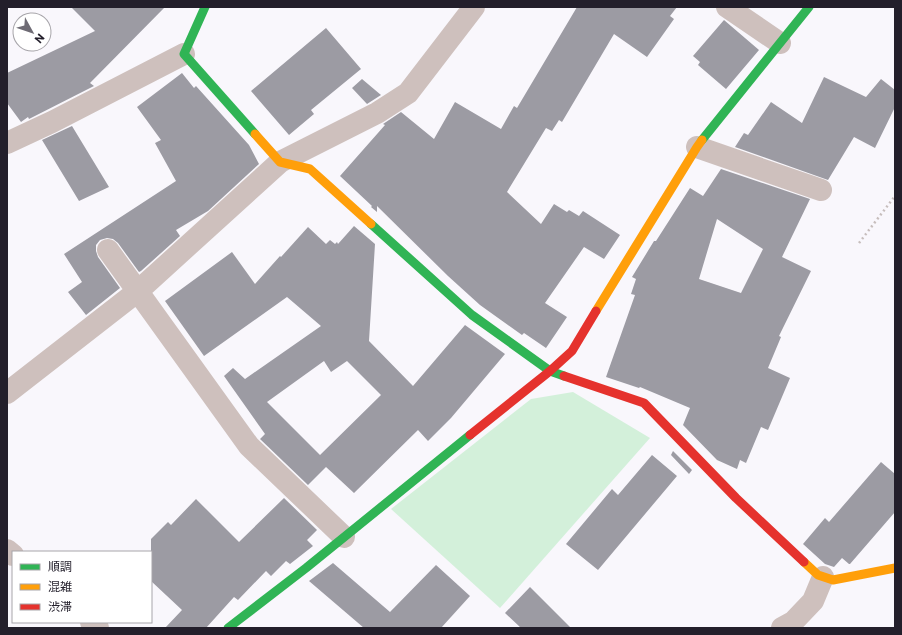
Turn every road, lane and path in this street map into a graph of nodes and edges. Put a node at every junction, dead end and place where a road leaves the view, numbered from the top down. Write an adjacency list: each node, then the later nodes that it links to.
1 (205, 7): 6 (street)
2 (474, 7): 9 (street)
3 (727, 7): 5 (street)
4 (809, 7): 5 (street)
5 (780, 43): 8 (street)
6 (184, 54): 7 (street); 9 (street)
7 (7, 143)
8 (697, 147): 10 (street); 15 (street)
9 (280, 162): 14 (street); 15 (street)
10 (821, 190)
11 (895, 196): 12 (path)
12 (859, 242)
13 (108, 250): 14 (street)
14 (138, 291): 16 (street); 17 (street)
15 (550, 371): 17 (street); 19 (street)
16 (7, 393)
17 (344, 538): 20 (street)
18 (895, 568): 19 (street)
19 (823, 577): 21 (street)
20 (228, 628)
21 (782, 628)

